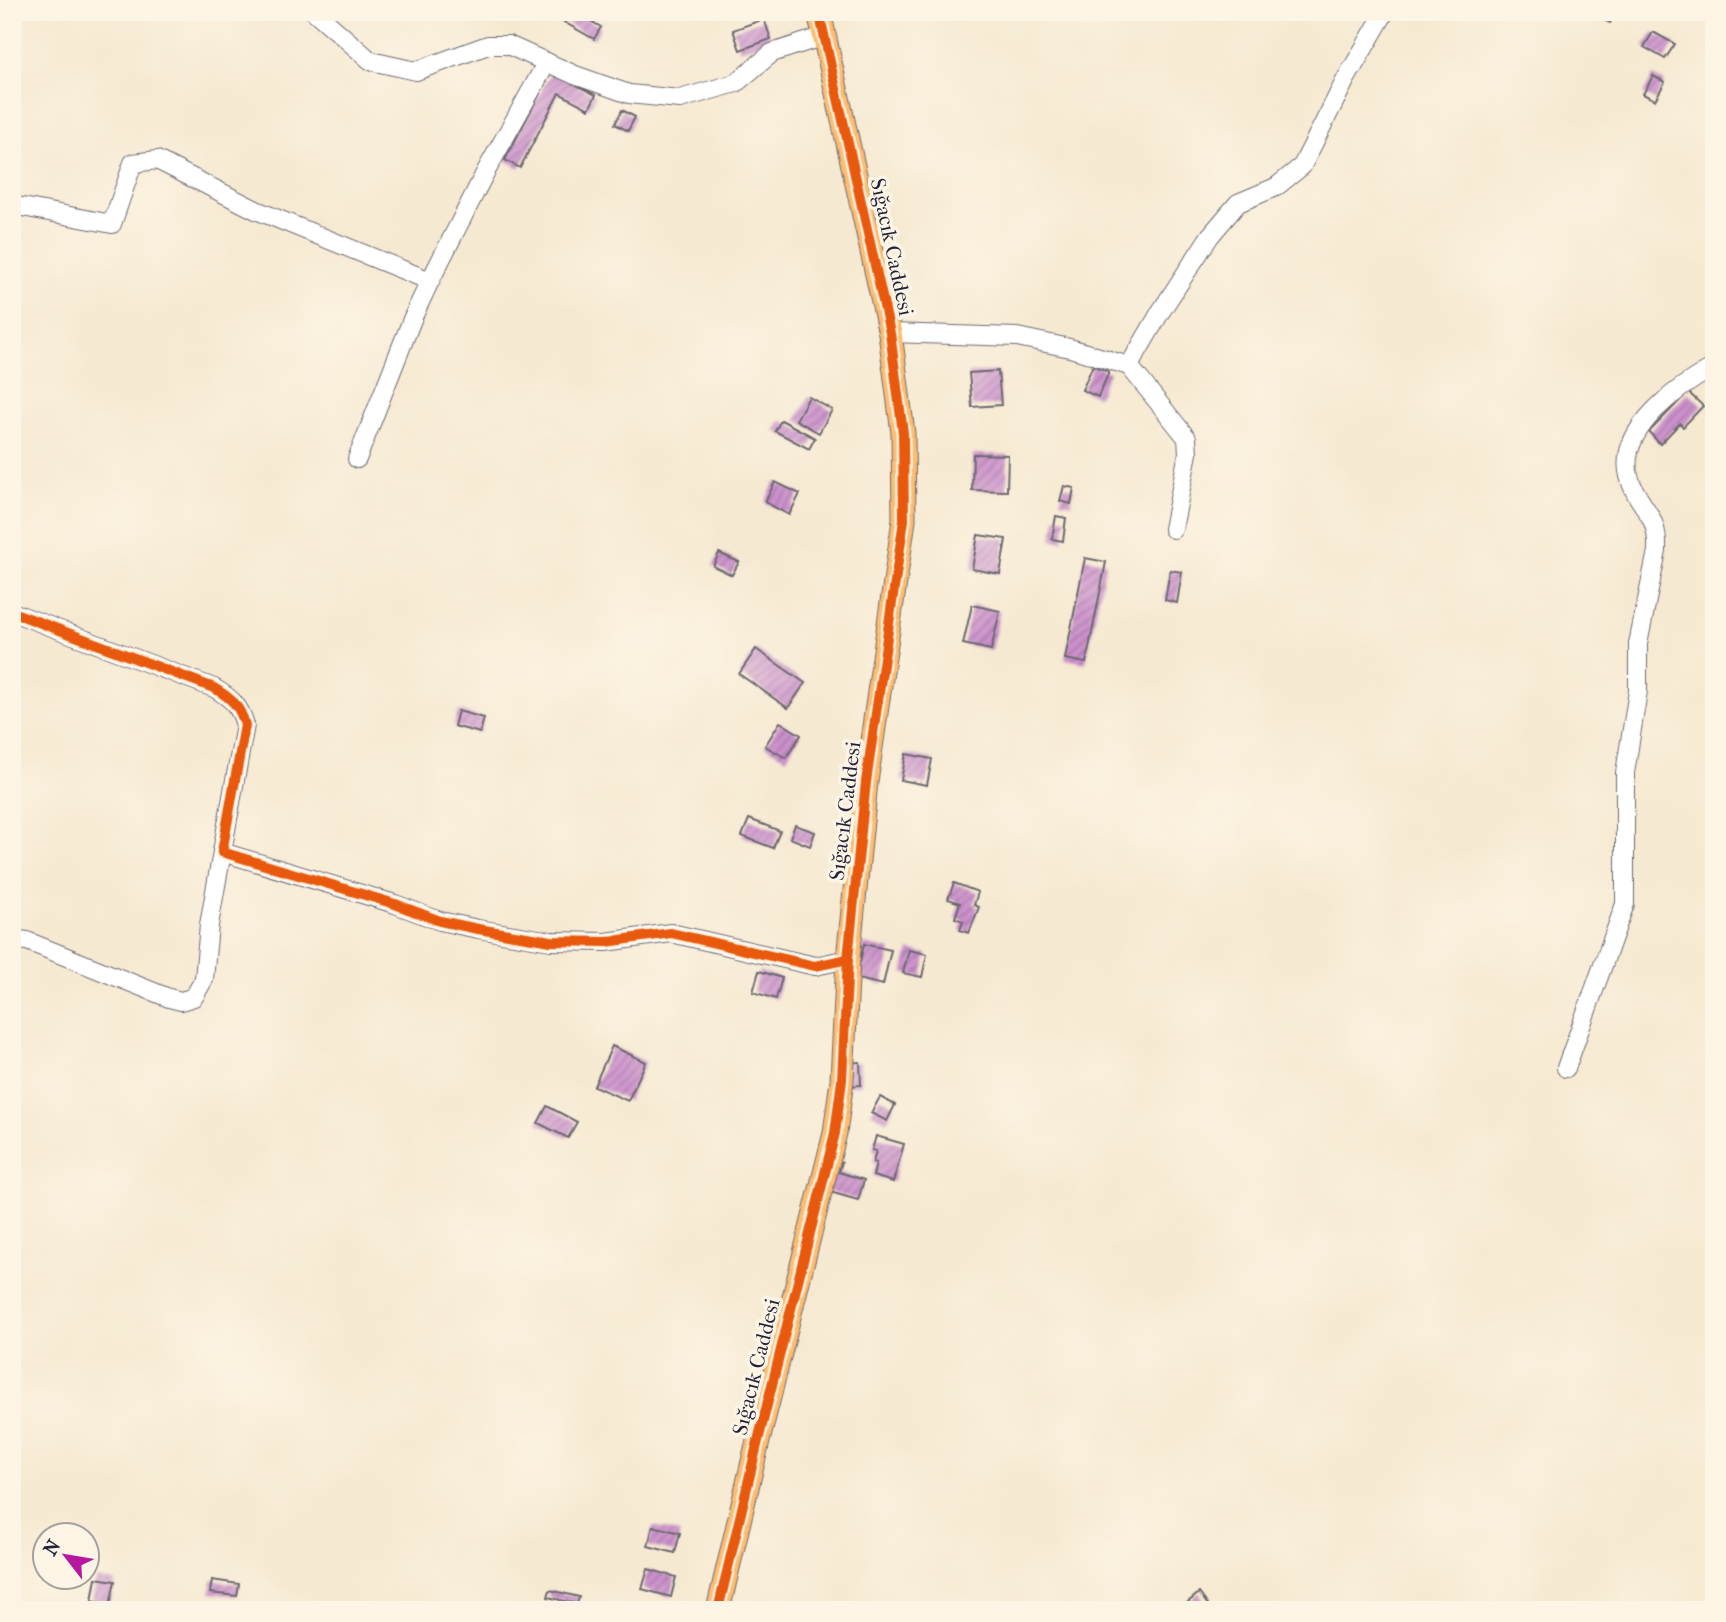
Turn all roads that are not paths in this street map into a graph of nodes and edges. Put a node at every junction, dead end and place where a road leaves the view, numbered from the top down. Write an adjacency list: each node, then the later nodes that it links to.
1 (315, 12): 5 (street)
2 (819, 12): 4 (main road, Sığacık Caddesi)
3 (1385, 12): 9 (street)
4 (824, 36): 5 (street); 8 (main road, Sığacık Caddesi)
5 (547, 62): 7 (street)
6 (12, 205): 7 (street)
7 (430, 281): 11 (street)
8 (890, 333): 9 (street); 16 (main road, Sığacık Caddesi)
9 (1129, 366): 12 (street)
10 (1714, 367): 17 (street)
11 (357, 459)
12 (1173, 529)
13 (12, 612): 14 (street)
14 (222, 852): 15 (street); 16 (street)
15 (12, 939)
16 (848, 959): 18 (main road, Sığacık Caddesi)
17 (1566, 1068)
18 (718, 1610)

